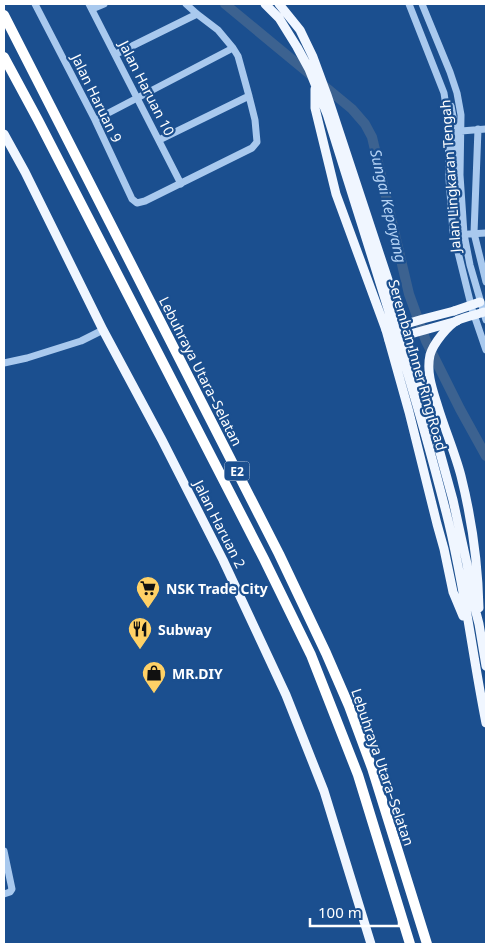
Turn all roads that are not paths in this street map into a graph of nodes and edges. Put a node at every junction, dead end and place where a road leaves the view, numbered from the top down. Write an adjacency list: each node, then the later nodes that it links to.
1 (35, 4): 19 (street, Jalan Haruan 9)
2 (104, 4): 8 (street)
3 (186, 4): 9 (street)
4 (265, 4): 14 (main road, Seremban Inner Ring Road)
5 (279, 4): 18 (main road, Seremban Inner Ring Road)
6 (409, 4): 15 (street, Jalan Lingkaran Tengah)
7 (422, 4): 22 (street, Jalan Lingkaran Tengah)
8 (91, 7): 12 (street, Jalan Haruan 10)
9 (197, 14): 11 (street); 12 (street)
10 (4, 15): 49 (highway, Lebuhraya Utara–Selatan / E2)
11 (233, 48): 16 (street); 17 (street)
12 (116, 54): 17 (street, Jalan Haruan 10)
13 (4, 57): 48 (highway, Lebuhraya Utara–Selatan / E2)
14 (315, 84): 18 (main road, Seremban Inner Ring Road); 37 (main road)
15 (444, 93): 22 (street); 25 (street, Jalan Lingkaran Tengah)
16 (249, 96): 24 (street); 26 (street)
17 (138, 98): 19 (street); 24 (street, Jalan Haruan 10)
18 (330, 114): 41 (main road, Seremban Inner Ring Road); 42 (main road, Seremban Inner Ring Road)
19 (95, 120): 26 (street, Jalan Haruan 9)
20 (478, 129): 21 (street); 22 (street); 27 (street)
21 (486, 129)
22 (461, 131): 25 (street); 29 (street, Jalan Lingkaran Tengah)
23 (4, 134): 36 (main road, Jalan Haruan 2)
24 (159, 140): 26 (street, Jalan Haruan 10)
25 (449, 179): 32 (street, Jalan Lingkaran Tengah)
26 (181, 184)
27 (474, 233): 28 (street); 29 (street); 30 (street)
28 (486, 233)
29 (464, 234): 31 (street, Jalan Lingkaran Tengah)
30 (486, 282)
31 (480, 302): 32 (main road); 34 (street, Jalan Lingkaran Tengah)
32 (471, 305): 33 (street, Jalan Lingkaran Tengah); 37 (main road, bridge)
33 (474, 315): 34 (main road); 35 (main road); 39 (street, Jalan Lingkaran Tengah)
34 (485, 316)
35 (457, 321): 38 (main road, bridge); 41 (main road)
36 (103, 330): 40 (street); 47 (main road, Jalan Haruan 2)
37 (386, 330): 38 (main road, bridge)
38 (389, 340): 42 (main road)
39 (486, 350)
40 (4, 363)
41 (479, 624): 43 (main road, Seremban Inner Ring Road)
42 (468, 628): 44 (main road, Seremban Inner Ring Road)
43 (486, 666)
44 (486, 723)
45 (4, 852): 46 (street)
46 (4, 894)
47 (371, 944)
48 (410, 944)
49 (427, 944)

